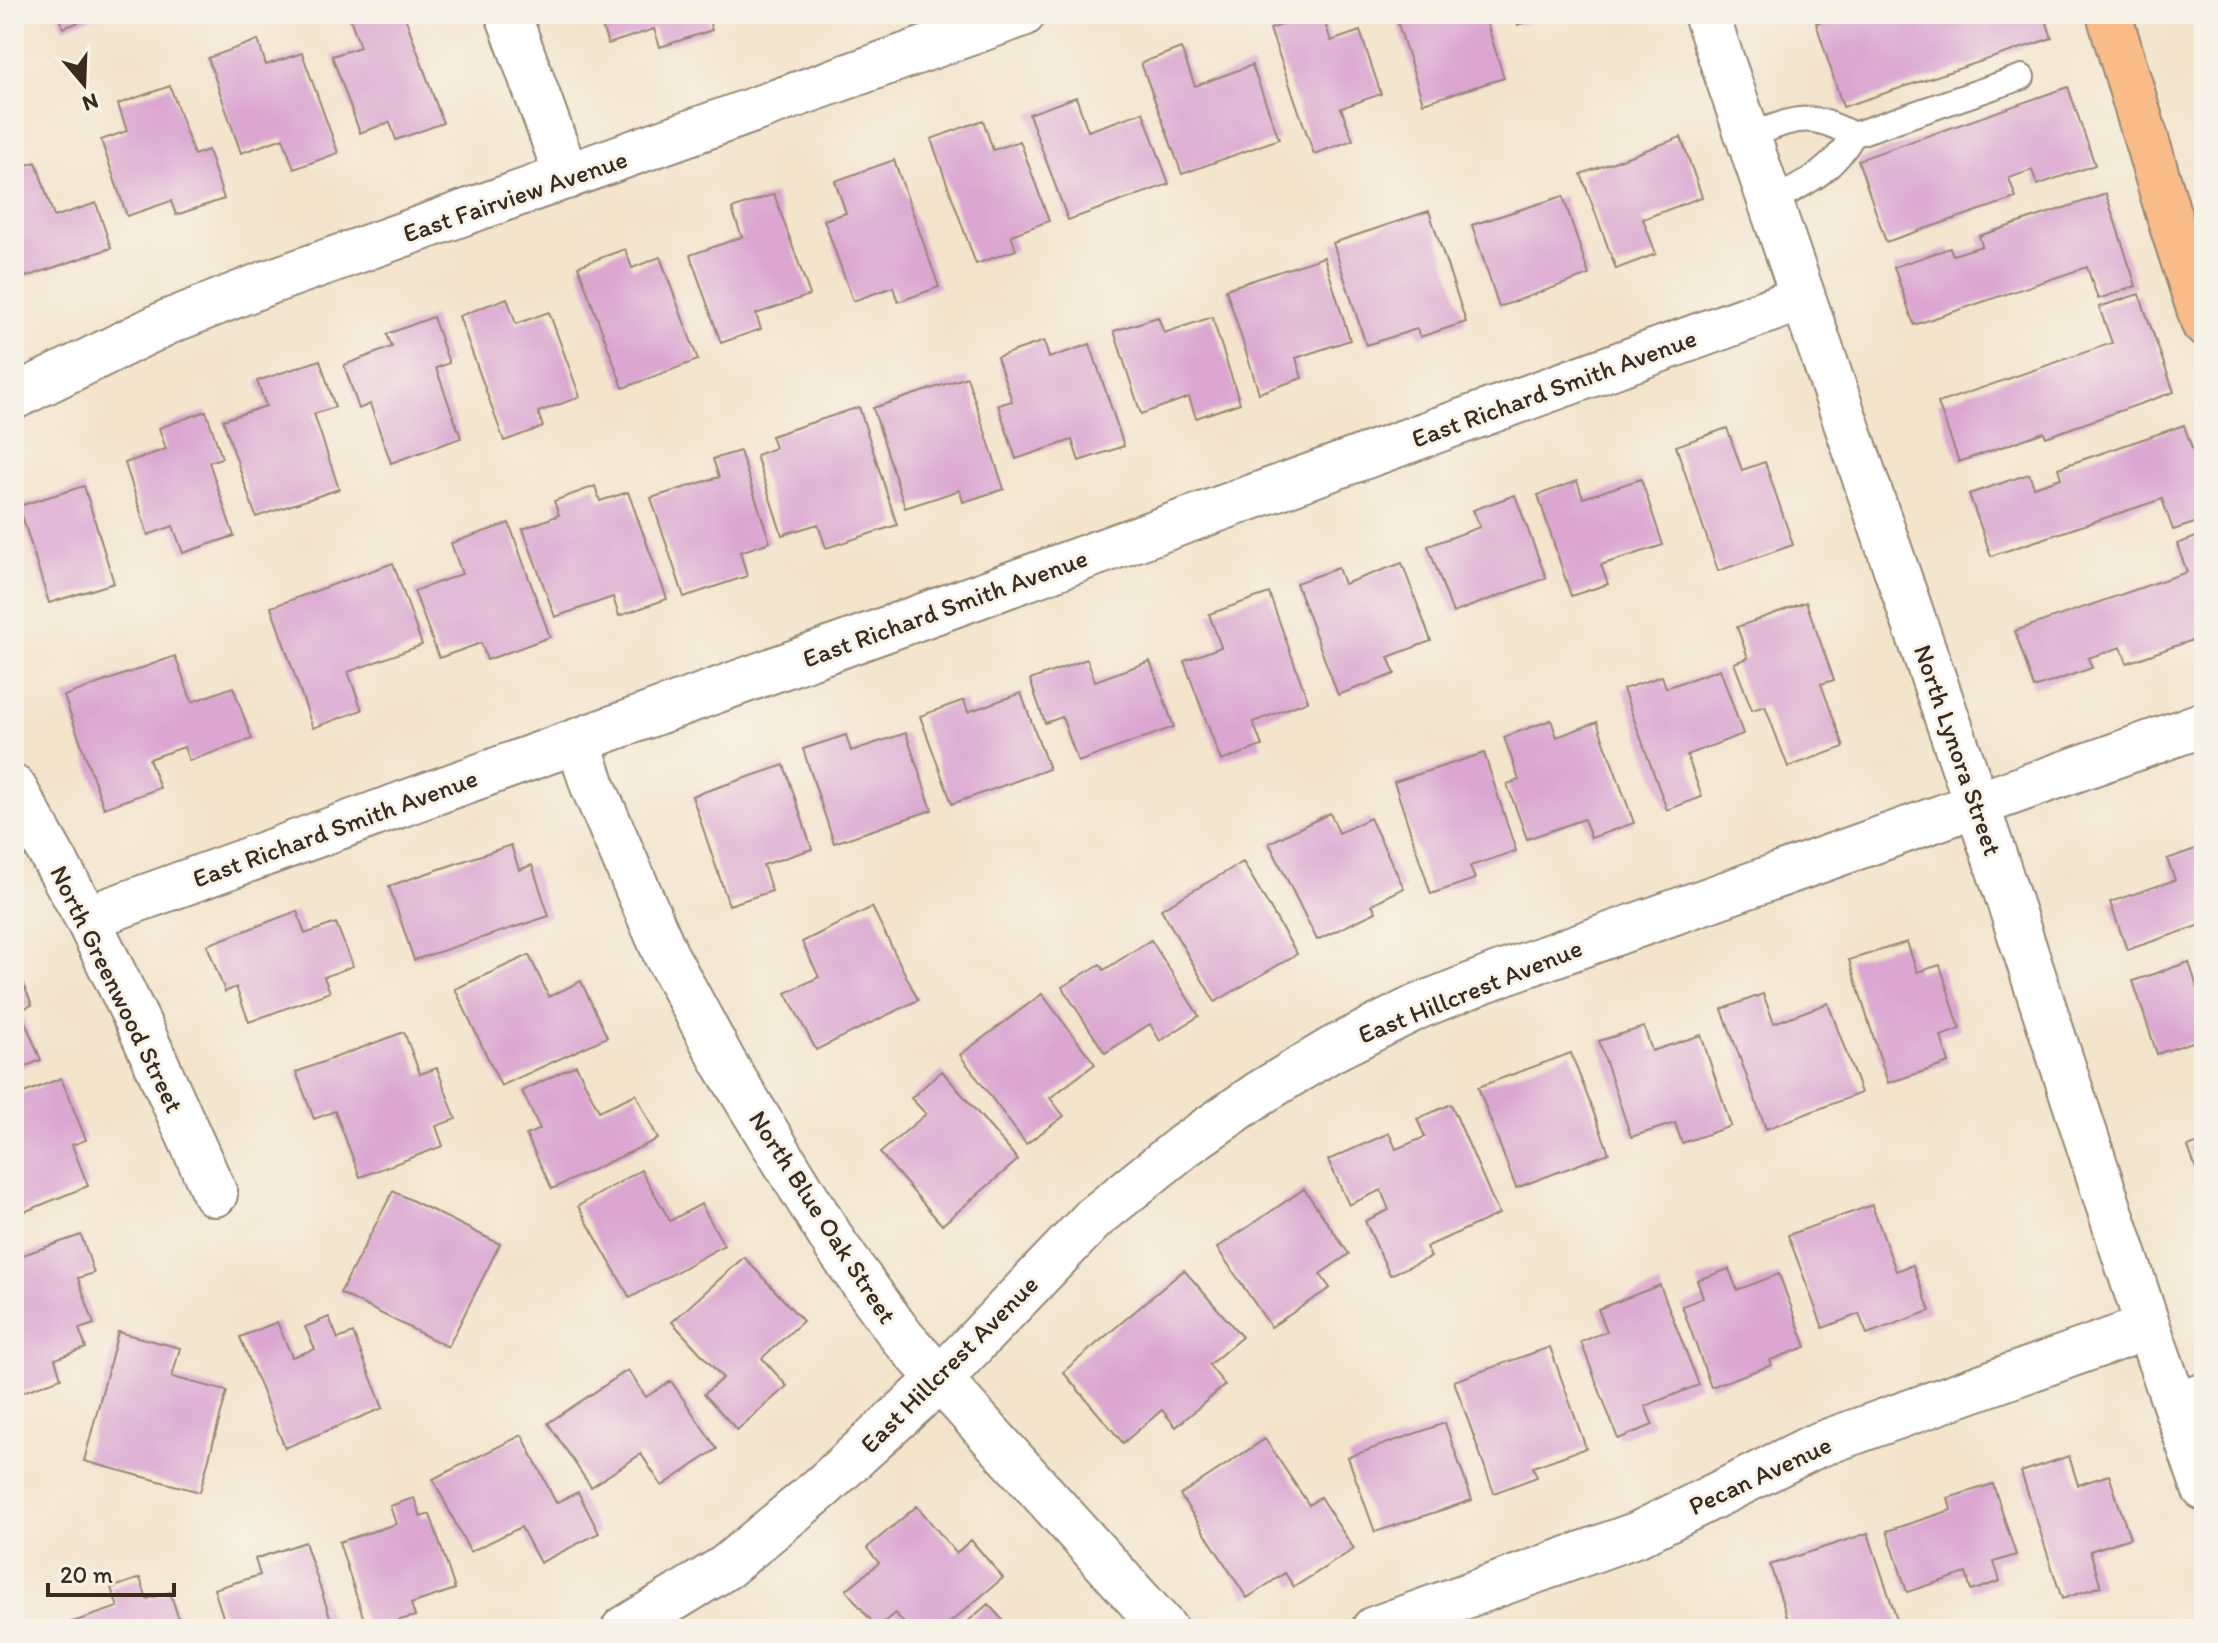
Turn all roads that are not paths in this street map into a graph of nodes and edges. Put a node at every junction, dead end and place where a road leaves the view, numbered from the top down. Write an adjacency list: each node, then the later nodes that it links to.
1 (508, 14): 8 (street)
2 (1023, 14): 8 (street, East Fairview Avenue)
3 (1706, 14): 7 (street, North Lynora Street)
4 (2109, 14): 11 (highway)
5 (2022, 77): 6 (lane)
6 (1853, 135): 7 (lane); 9 (lane)
7 (1748, 136): 9 (street, North Lynora Street)
8 (567, 177): 12 (street, East Fairview Avenue)
9 (1770, 202): 10 (street, North Lynora Street)
10 (1803, 298): 14 (street, East Richard Smith Avenue); 16 (street, North Lynora Street)
11 (2204, 324)
12 (14, 397)
13 (2204, 724): 16 (street, East Hillcrest Avenue)
14 (578, 741): 17 (street, East Richard Smith Avenue); 20 (street, North Blue Oak Street)
15 (14, 788): 17 (street, North Greenwood Street)
16 (1977, 805): 19 (street, North Lynora Street); 20 (street, East Hillcrest Avenue)
17 (87, 918): 18 (street, North Greenwood Street)
18 (215, 1194)
19 (2148, 1327): 21 (street, North Lynora Street); 25 (street, Pecan Avenue)
20 (940, 1379): 23 (street, East Hillcrest Avenue); 24 (street, North Blue Oak Street)
21 (2188, 1391): 22 (street, North Lynora Street)
22 (2204, 1488)
23 (624, 1629)
24 (1165, 1629)
25 (1374, 1629)

